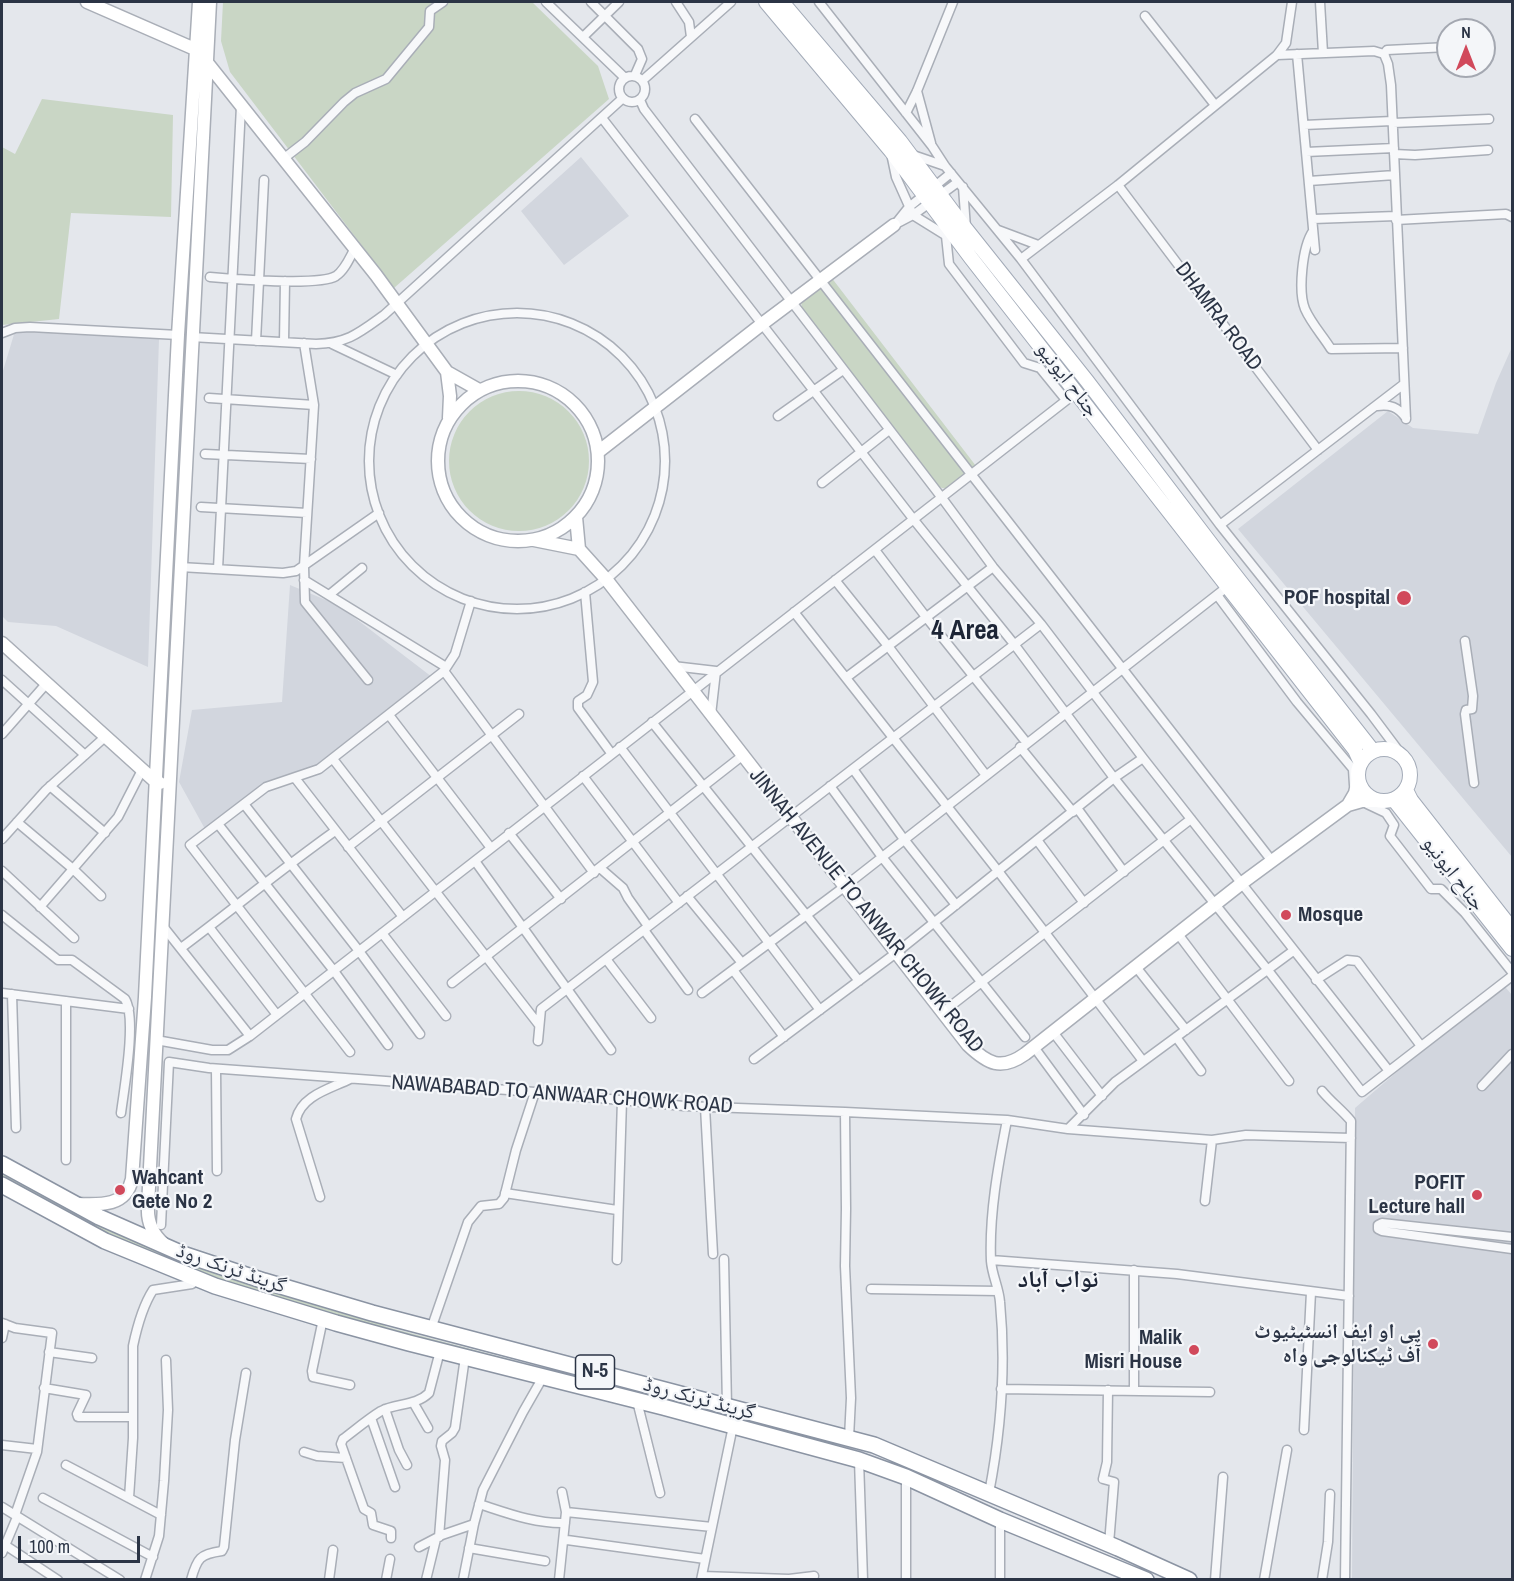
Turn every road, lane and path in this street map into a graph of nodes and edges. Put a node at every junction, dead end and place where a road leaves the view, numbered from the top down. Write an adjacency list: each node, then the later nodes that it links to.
1 (90, 2): 23 (street)
2 (199, 2): 23 (street)
3 (210, 2): 28 (street)
4 (435, 2): 17 (street)
5 (443, 2): 17 (street)
6 (546, 2): 20 (street)
7 (591, 2): 18 (street)
8 (619, 2): 18 (street)
9 (676, 2): 21 (street)
10 (731, 2): 21 (street)
11 (766, 2): 44 (main road, جناح ایونیو)
12 (782, 2): 47 (main road, جناح ایونیو)
13 (819, 2): 36 (street)
14 (953, 2): 31 (street)
15 (1292, 2): 27 (street)
16 (1320, 2): 24 (street)
17 (430, 11): 48 (street)
18 (605, 15): 20 (street); 30 (street)
19 (1145, 16): 34 (street)
20 (584, 37): 29 (street)
21 (691, 37): 30 (street)
22 (1436, 48): 26 (street)
23 (197, 50): 28 (street); 79 (street)
24 (1323, 53): 25 (street); 26 (street)
25 (1297, 54): 27 (street); 41 (street)
26 (1384, 54): 40 (street)
27 (1277, 55): 34 (street)
28 (207, 63): 35 (street); 80 (street)
29 (625, 78): 30 (street); 32 (street)
30 (639, 78): 33 (street)
31 (917, 91): 36 (street); 42 (street)
32 (623, 98): 33 (street); 37 (street)
33 (640, 100): 76 (street)
34 (1215, 105): 54 (street)
35 (241, 106): 48 (street); 71 (street)
36 (906, 113): 42 (street)
37 (602, 118): 75 (street); 77 (street)
38 (695, 119): 74 (street)
39 (1489, 119): 40 (street)
40 (1393, 122): 41 (street); 45 (street)
41 (1304, 125): 46 (street)
42 (932, 146): 49 (street)
43 (1488, 150): 45 (street)
44 (891, 151): 55 (main road, جناح ایونیو); 56 (street)
45 (1394, 151): 46 (street); 50 (street)
46 (1306, 152): 52 (street)
47 (909, 154): 49 (street); 55 (main road, جناح ایونیو)
48 (283, 159): 67 (street)
49 (948, 169): 53 (street); 55 (street)
50 (1395, 175): 52 (street); 58 (street)
51 (264, 180): 72 (street)
52 (1309, 181): 59 (street)
53 (960, 184): 55 (street); 61 (street); 62 (street)
54 (1118, 184): 66 (street); 104 (street, DHAMRA ROAD)
55 (931, 194): 56 (street); 61 (main road, جناح ایونیو); 65 (main road, جناح ایونیو)
56 (911, 211): 60 (street); 64 (street)
57 (1512, 217): 58 (street)
58 (1396, 218): 59 (street); 87 (street)
59 (1313, 219): 63 (street)
60 (894, 225): 74 (street)
61 (966, 229): 169 (main road, جناح ایونیو)
62 (995, 229): 66 (street); 69 (street)
63 (1313, 231): 68 (street); 87 (street)
64 (946, 236): 65 (street); 94 (street)
65 (961, 244): 94 (main road, جناح ایونیو)
66 (1038, 245): 69 (street)
67 (355, 248): 73 (street); 75 (street)
68 (1315, 250)
69 (1021, 259): 119 (street)
70 (210, 277): 71 (street)
71 (234, 279): 72 (street); 81 (street)
72 (258, 280): 73 (street); 82 (street)
73 (285, 281): 83 (street)
74 (820, 281): 76 (street); 110 (street)
75 (396, 303): 85 (street); 86 (street)
76 (791, 303): 77 (street); 88 (street)
77 (762, 324): 93 (street); 99 (street)
78 (2, 333): 79 (street)
79 (178, 335): 102 (street)
80 (191, 337): 81 (street); 102 (street)
81 (229, 339): 82 (street); 96 (street)
82 (256, 341): 83 (street)
83 (284, 342): 84 (street)
84 (304, 343): 85 (street); 97 (street)
85 (331, 344): 90 (street)
86 (427, 344): 89 (street); 90 (street); 99 (street)
87 (1402, 348): 91 (street)
88 (843, 370): 93 (street); 103 (street)
89 (447, 372): 92 (street); 101 (street)
90 (397, 375): 116 (street)
91 (1404, 384): 98 (street); 98 (street)
92 (479, 390): 101 (street); 105 (street)
93 (813, 391): 100 (street); 106 (street)
94 (1071, 396): 110 (street); 132 (main road, جناح ایونیو)
95 (209, 398): 96 (street)
96 (226, 399): 97 (street); 108 (street)
97 (314, 405): 109 (street)
98 (1376, 406): 104 (street)
99 (656, 408): 105 (street); 128 (street)
100 (778, 416)
101 (449, 418): 120 (street)
102 (181, 419): 124 (street); 154 (street)
103 (889, 430): 106 (street); 112 (street)
104 (1318, 450): 119 (street)
105 (598, 452): 117 (street)
106 (861, 452): 111 (street); 118 (street)
107 (205, 454): 108 (street)
108 (225, 454): 109 (street); 114 (street)
109 (311, 459): 115 (street)
110 (972, 475): 112 (street); 145 (street)
111 (822, 483)
112 (942, 498): 118 (street); 125 (street)
113 (201, 507): 114 (street)
114 (222, 508): 115 (street); 127 (street)
115 (307, 513): 123 (street)
116 (379, 513): 123 (street); 135 (street)
117 (576, 517): 120 (street); 121 (street)
118 (914, 520): 122 (street); 131 (street)
119 (1220, 525): 174 (street)
120 (533, 540): 121 (street)
121 (579, 549): 128 (street, JINNAH AVENUE TO ANWAR CHOWK ROAD)
122 (875, 549): 130 (street); 137 (street)
123 (304, 566): 127 (street); 129 (street)
124 (180, 567): 127 (street); 155 (street)
125 (993, 567): 131 (street); 138 (street)
126 (362, 568): 134 (street)
127 (218, 569)
128 (606, 579): 133 (street); 143 (street, JINNAH AVENUE TO ANWAR CHOWK ROAD)
129 (304, 580): 134 (street); 150 (street)
130 (835, 580): 136 (street); 142 (street)
131 (968, 586): 137 (street); 141 (street)
132 (1222, 591): 145 (street); 176 (main road, جناح ایونیو); 190 (street)
133 (585, 592): 135 (street); 170 (street)
134 (329, 595): 144 (street)
135 (471, 601): 144 (street)
136 (794, 612): 146 (street); 148 (street)
137 (926, 618): 142 (street); 147 (street)
138 (1041, 624): 141 (street); 153 (street)
139 (1465, 641): 184 (street)
140 (2, 644): 151 (street)
141 (1014, 644): 147 (street); 158 (street)
142 (888, 646): 148 (street); 157 (street)
143 (673, 666): 146 (street); 152 (street, JINNAH AVENUE TO ANWAR CHOWK ROAD)
144 (445, 669): 160 (street); 164 (street)
145 (1122, 669): 153 (street); 216 (street)
146 (716, 671): 152 (street); 161 (street)
147 (974, 675): 157 (street); 167 (street)
148 (847, 677): 166 (street)
149 (2, 680): 156 (street)
150 (368, 680)
151 (46, 684): 156 (street); 165 (street)
152 (692, 690): 161 (street, JINNAH AVENUE TO ANWAR CHOWK ROAD); 162 (street)
153 (1093, 691): 158 (street); 173 (street)
154 (159, 700): 155 (street); 185 (street)
155 (173, 701): 185 (street)
156 (28, 704): 163 (street); 171 (street)
157 (933, 707): 166 (street); 179 (street)
158 (1065, 712): 167 (street); 183 (street)
159 (519, 714): 164 (street)
160 (389, 715): 175 (street); 182 (street)
161 (711, 716): 172 (street, JINNAH AVENUE TO ANWAR CHOWK ROAD)
162 (652, 722): 168 (street); 187 (street)
163 (2, 734)
164 (491, 736): 182 (street); 194 (street)
165 (105, 737): 171 (street); 178 (street)
166 (893, 737): 177 (street); 195 (street)
167 (1023, 745): 179 (street); 196 (street)
168 (620, 747): 170 (street); 197 (street)
169 (1373, 751): 174 (main road); 176 (main road)
170 (611, 753): 180 (street)
171 (85, 755): 186 (street)
172 (742, 756): 187 (street); 198 (street, JINNAH AVENUE TO ANWAR CHOWK ROAD)
173 (1143, 758): 183 (street); 199 (street)
174 (1404, 758): 189 (main road)
175 (333, 759): 181 (street); 200 (street)
176 (1360, 763): 190 (main road)
177 (853, 769): 188 (street); 206 (street)
178 (142, 770): 185 (street); 204 (street)
179 (986, 774): 195 (street)
180 (583, 776): 194 (street); 210 (street)
181 (295, 778): 193 (street); 203 (street)
182 (436, 778): 200 (street); 213 (street)
183 (1114, 778): 196 (street); 209 (street)
184 (1474, 783)
185 (163, 784): 241 (street); 276 (street)
186 (50, 786): 201 (street); 204 (street)
187 (704, 786): 197 (street); 212 (street)
188 (830, 786): 198 (street); 214 (street)
189 (1406, 790): 191 (main road); 245 (main road, جناح ایونیو)
190 (1358, 791): 192 (street); 192 (main road); 216 (street, JINNAH AVENUE TO ANWAR CHOWK ROAD); 263 (street)
191 (1394, 800): 192 (main road); 252 (main road, جناح ایونیو)
192 (1378, 801)
193 (244, 804): 202 (street); 217 (street)
194 (545, 805): 205 (street); 220 (street)
195 (946, 805): 206 (street); 221 (street)
196 (1075, 810): 208 (street); 222 (street)
197 (670, 813): 210 (street); 223 (street)
198 (790, 817): 212 (street); 226 (street, JINNAH AVENUE TO ANWAR CHOWK ROAD)
199 (1191, 819): 209 (street); 224 (street)
200 (381, 821): 211 (street); 227 (street)
201 (17, 822): 207 (street); 218 (street)
202 (218, 824): 225 (street); 233 (street)
203 (335, 831): 211 (street); 217 (street)
204 (105, 833): 218 (street)
205 (509, 833): 213 (street); 230 (street)
206 (903, 838): 214 (street); 234 (street)
207 (2, 839)
208 (1036, 840): 221 (street); 232 (street)
209 (1165, 841): 222 (street); 235 (street)
210 (634, 842): 220 (street); 231 (street)
211 (348, 847): 239 (street)
212 (752, 847): 223 (street); 238 (street)
213 (491, 848): 215 (street)
214 (882, 856): 226 (street); 240 (street)
215 (475, 861): 227 (street); 243 (street)
216 (1272, 861): 224 (street, JINNAH AVENUE TO ANWAR CHOWK ROAD)
217 (290, 863): 225 (street); 253 (street)
218 (73, 869): 228 (street); 236 (street)
219 (2, 871): 236 (street)
220 (597, 871): 230 (street); 244 (street)
221 (998, 871): 234 (street); 247 (street)
222 (1124, 872): 232 (street)
223 (716, 874): 229 (street); 250 (street)
224 (1242, 884): 235 (street, JINNAH AVENUE TO ANWAR CHOWK ROAD); 254 (street)
225 (265, 885): 233 (street); 262 (street)
226 (844, 886): 238 (street); 255 (street, JINNAH AVENUE TO ANWAR CHOWK ROAD)
227 (435, 891): 239 (street); 256 (street)
228 (101, 896)
229 (687, 896): 231 (street); 258 (street)
230 (561, 899): 243 (street)
231 (679, 903): 244 (street)
232 (1084, 903): 247 (street)
233 (237, 905): 242 (street); 272 (street)
234 (956, 905): 240 (street)
235 (1215, 905): 248 (street, JINNAH AVENUE TO ANWAR CHOWK ROAD); 260 (street)
236 (40, 907): 249 (street)
237 (2, 915): 280 (street)
238 (806, 915): 250 (street); 266 (street)
239 (403, 917): 246 (street)
240 (934, 923): 255 (street); 267 (street)
241 (162, 925): 251 (street); 275 (street)
242 (209, 927): 251 (street); 283 (street)
243 (523, 927): 256 (street); 269 (street)
244 (646, 928): 257 (street); 270 (street)
245 (1512, 929)
246 (382, 933): 253 (street); 284 (street)
247 (1044, 934): 267 (street); 277 (street)
248 (1178, 934): 259 (street, JINNAH AVENUE TO ANWAR CHOWK ROAD); 278 (street)
249 (74, 938)
250 (769, 943): 258 (street); 281 (street)
251 (181, 948): 290 (street)
252 (1512, 949)
253 (359, 951): 262 (street); 289 (street)
254 (1293, 951): 260 (street); 265 (street)
255 (896, 953): 266 (street); 282 (street, JINNAH AVENUE TO ANWAR CHOWK ROAD)
256 (486, 956): 268 (street); 286 (street)
257 (606, 959): 269 (street); 285 (street)
258 (742, 963): 261 (street)
259 (1136, 967): 277 (street, JINNAH AVENUE TO ANWAR CHOWK ROAD); 287 (street)
260 (1267, 969): 278 (street); 306 (street)
261 (733, 970): 273 (street); 291 (street)
262 (333, 971): 272 (street); 296 (street)
263 (1512, 972)
264 (1512, 976): 297 (street)
265 (1316, 980): 297 (street); 306 (street)
266 (859, 981): 281 (street)
267 (982, 982): 282 (street); 292 (street)
268 (453, 983)
269 (567, 989): 286 (street); 299 (street)
270 (688, 990)
271 (2, 993): 274 (street)
272 (305, 993): 283 (street); 300 (street)
273 (702, 993)
274 (12, 994): 279 (street); 319 (street)
275 (159, 996): 276 (street); 294 (street)
276 (145, 997): 330 (street)
277 (1095, 999): 288 (street, JINNAH AVENUE TO ANWAR CHOWK ROAD); 303 (street)
278 (1227, 1000): 287 (street); 308 (street)
279 (66, 1001): 280 (street); 323 (street)
280 (129, 1009): 316 (street)
281 (820, 1010): 291 (street)
282 (943, 1012): 298 (street, JINNAH AVENUE TO ANWAR CHOWK ROAD)
283 (277, 1015): 290 (street)
284 (446, 1016)
285 (651, 1018)
286 (539, 1025): 295 (street)
287 (1186, 1030): 293 (street)
288 (1053, 1032): 298 (street, JINNAH AVENUE TO ANWAR CHOWK ROAD); 312 (street)
289 (420, 1034)
290 (250, 1036): 294 (street)
291 (784, 1037): 302 (street)
292 (1025, 1037)
293 (1176, 1037): 303 (street); 305 (street)
294 (156, 1040): 334 (street)
295 (537, 1041)
296 (388, 1045)
297 (1421, 1046): 306 (street)
298 (1034, 1047): 317 (street)
299 (611, 1050)
300 (350, 1052)
301 (1512, 1054): 309 (street)
302 (754, 1059)
303 (1143, 1061): 312 (street)
304 (216, 1069): 307 (street, NAWABABAD TO ANWAAR CHOWK ROAD); 325 (street); 332 (street, NAWABABAD TO ANWAAR CHOWK ROAD)
305 (1201, 1071)
306 (1389, 1071)
307 (350, 1079): 311 (street, NAWABABAD TO ANWAAR CHOWK ROAD); 328 (street)
308 (1289, 1081)
309 (1482, 1086)
310 (1322, 1091): 321 (street)
311 (535, 1092): 313 (street, NAWABABAD TO ANWAAR CHOWK ROAD); 327 (street)
312 (1102, 1096): 317 (street)
313 (622, 1100): 314 (street, NAWABABAD TO ANWAAR CHOWK ROAD); 331 (street)
314 (705, 1107): 315 (street, NAWABABAD TO ANWAAR CHOWK ROAD); 336 (street)
315 (845, 1112): 318 (street, NAWABABAD TO ANWAAR CHOWK ROAD); 373 (street)
316 (121, 1113)
317 (1084, 1114): 320 (street)
318 (1007, 1120): 320 (street, NAWABABAD TO ANWAAR CHOWK ROAD); 339 (street)
319 (16, 1128)
320 (1068, 1129): 322 (street, NAWABABAD TO ANWAAR CHOWK ROAD)
321 (1351, 1138): 322 (street, NAWABABAD TO ANWAAR CHOWK ROAD); 345 (street)
322 (1212, 1140): 329 (street)
323 (66, 1160)
324 (2, 1164): 330 (highway, گرینڈ ٹرنک روڈ / N-5)
325 (217, 1171)
326 (2, 1185): 341 (highway, گرینڈ ٹرنک روڈ / N-5)
327 (505, 1193): 331 (street); 348 (street)
328 (320, 1197)
329 (1205, 1201)
330 (72, 1203): 334 (highway, گرینڈ ٹرنک روڈ / N-5)
331 (617, 1210): 338 (street)
332 (161, 1225)
333 (1512, 1238): 335 (street)
334 (171, 1249): 348 (highway, گرینڈ ٹرنک روڈ / N-5)
335 (1512, 1249)
336 (713, 1254)
337 (724, 1259): 366 (street)
338 (616, 1260)
339 (991, 1260): 340 (street); 343 (street)
340 (1134, 1270): 344 (street); 362 (street)
341 (198, 1279): 346 (highway, گرینڈ ٹرنک روڈ / N-5); 368 (street)
342 (871, 1289): 343 (street)
343 (998, 1291): 360 (street)
344 (1311, 1292): 345 (street); 372 (street)
345 (1349, 1296): 432 (street)
346 (323, 1319): 350 (highway, گرینڈ ٹرنک روڈ / N-5); 358 (street)
347 (3, 1324): 349 (street); 351 (street)
348 (431, 1329): 355 (highway, گرینڈ ٹرنک روڈ / N-5)
349 (2, 1338)
350 (440, 1351): 352 (highway, گرینڈ ٹرنک روڈ / N-5); 365 (street)
351 (50, 1352): 353 (street); 359 (street)
352 (465, 1357): 357 (highway, گرینڈ ٹرنک روڈ / N-5); 401 (street)
353 (92, 1358)
354 (166, 1360): 394 (street)
355 (548, 1360): 357 (highway); 366 (highway, گرینڈ ٹرنک روڈ / N-5)
356 (246, 1373): 419 (street)
357 (543, 1377): 364 (highway, گرینڈ ٹرنک روڈ / N-5); 391 (street)
358 (350, 1385)
359 (44, 1388): 368 (street); 375 (street)
360 (1001, 1389): 361 (street); 387 (street)
361 (1108, 1390): 362 (street); 403 (street)
362 (1134, 1390): 363 (street)
363 (1210, 1392)
364 (637, 1401): 370 (highway, گرینڈ ٹرنک روڈ / N-5); 386 (street)
365 (412, 1402): 367 (street); 371 (street)
366 (727, 1406): 373 (highway, گرینڈ ٹرنک روڈ / N-5)
367 (385, 1409): 369 (street); 381 (street)
368 (133, 1417): 390 (street)
369 (371, 1418): 378 (street); 384 (street)
370 (733, 1426): 379 (highway, گرینڈ ٹرنک روڈ / N-5); 399 (street)
371 (428, 1428)
372 (1304, 1430)
373 (849, 1438): 387 (highway, گرینڈ ٹرنک روڈ / N-5)
374 (2, 1445): 375 (street)
375 (37, 1449): 395 (street)
376 (1287, 1450): 430 (street)
377 (304, 1452): 378 (street)
378 (346, 1458): 400 (street)
379 (859, 1460): 382 (highway, گرینڈ ٹرنک روڈ / N-5); 424 (street)
380 (66, 1465): 390 (street)
381 (407, 1465)
382 (906, 1477): 396 (highway, گرینڈ ٹرنک روڈ / N-5); 425 (street)
383 (1223, 1477): 429 (street)
384 (395, 1487)
385 (562, 1492): 393 (street)
386 (660, 1493)
387 (989, 1493): 403 (highway, گرینڈ ٹرنک روڈ / N-5)
388 (1330, 1494): 431 (street)
389 (43, 1498): 408 (street)
390 (129, 1498): 394 (street)
391 (479, 1504): 397 (street); 398 (street)
392 (2, 1507): 395 (street)
393 (566, 1512): 397 (street); 399 (street)
394 (161, 1515): 408 (street)
395 (16, 1516): 406 (street); 414 (street)
396 (1000, 1520): 413 (highway, گرینڈ ٹرنک روڈ / N-5); 426 (street)
397 (565, 1522): 423 (street)
398 (474, 1524): 401 (street); 405 (street)
399 (712, 1527): 410 (street)
400 (391, 1538)
401 (437, 1538): 404 (street); 422 (street)
402 (567, 1540): 410 (street)
403 (1109, 1544): 428 (highway, گرینڈ ٹرنک روڈ / N-5)
404 (419, 1547)
405 (469, 1548): 411 (street); 417 (street)
406 (3, 1549): 416 (street)
407 (333, 1550): 420 (street)
408 (153, 1557): 418 (street)
409 (390, 1559): 421 (street)
410 (705, 1559): 415 (street)
411 (545, 1561)
412 (814, 1576): 415 (street)
413 (1126, 1576): 427 (highway, گرینڈ ٹرنک روڈ / N-5)
414 (114, 1578)
415 (701, 1578)
416 (58, 1579)
417 (466, 1579)
418 (145, 1580)
419 (191, 1580)
420 (329, 1580)
421 (386, 1580)
422 (426, 1580)
423 (559, 1580)
424 (863, 1580)
425 (906, 1580)
426 (1000, 1580)
427 (1146, 1580)
428 (1189, 1580)
429 (1215, 1580)
430 (1264, 1580)
431 (1322, 1580)
432 (1345, 1580)

